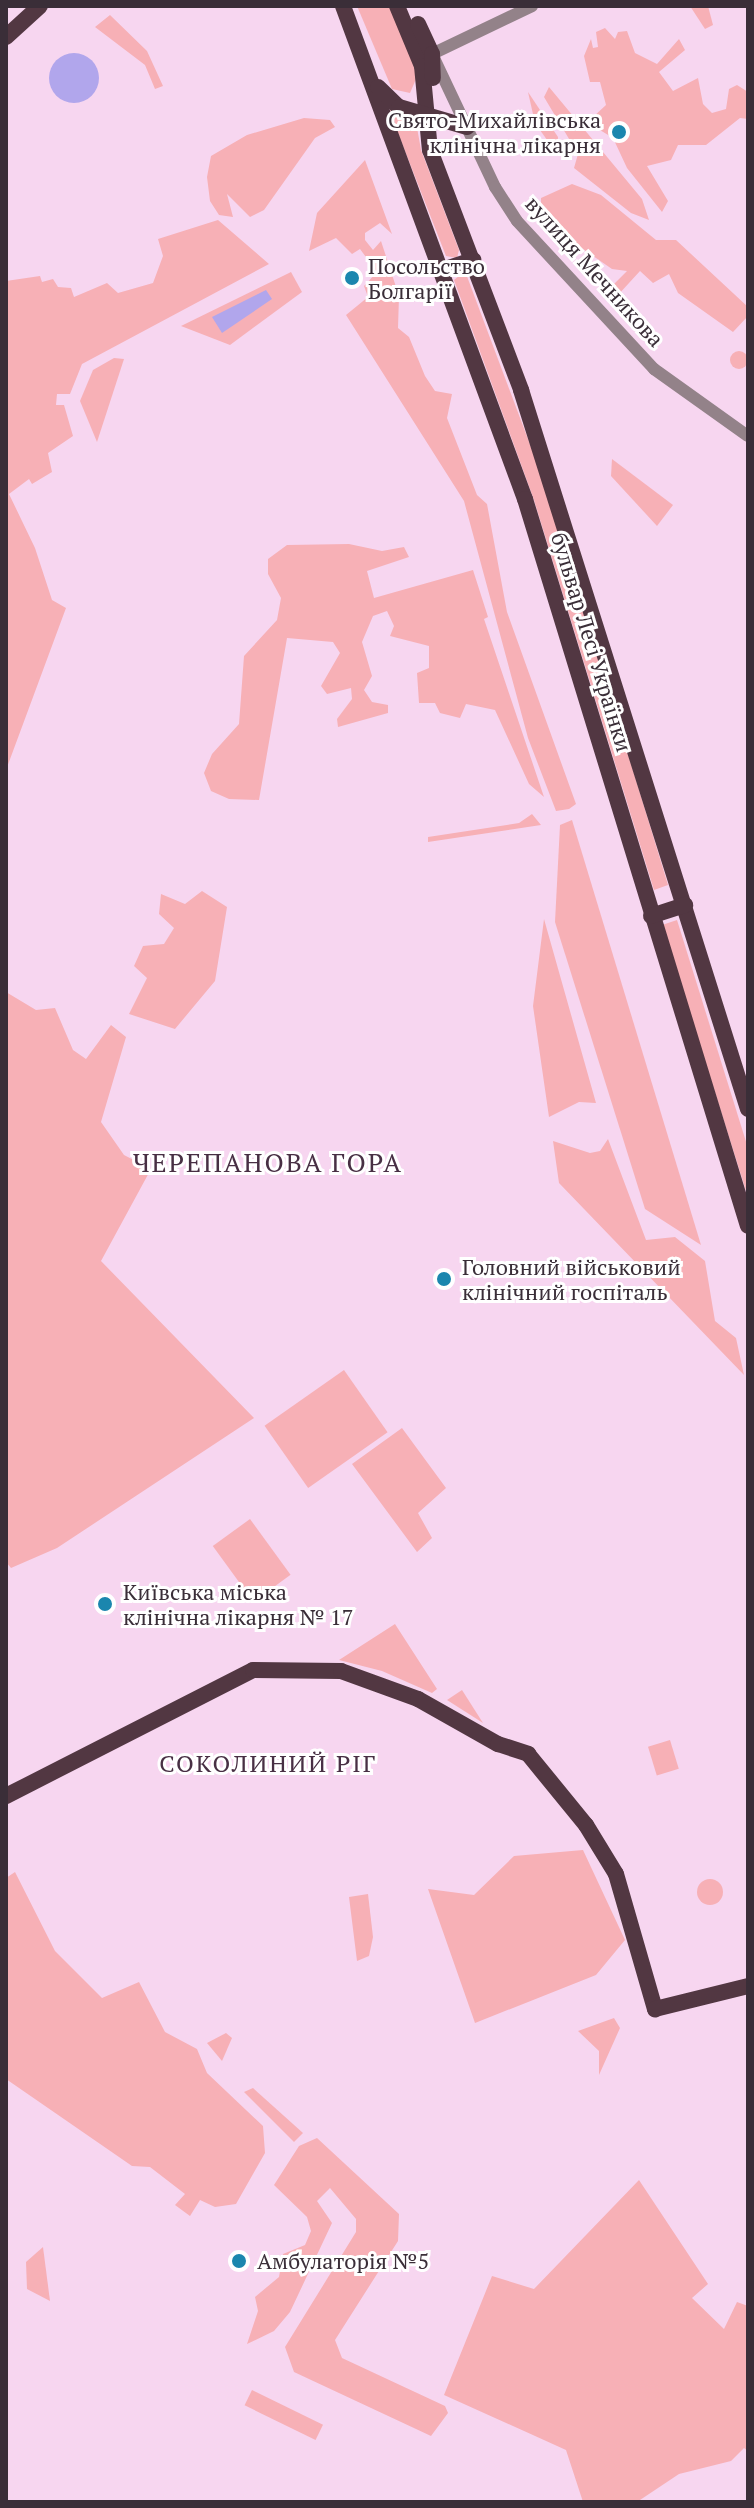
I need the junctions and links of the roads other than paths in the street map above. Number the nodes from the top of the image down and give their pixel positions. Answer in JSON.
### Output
{"nodes":[{"id":1,"x":40,"y":6,"type":"edge"},
{"id":2,"x":343,"y":6,"type":"edge"},
{"id":3,"x":397,"y":6,"type":"edge"},
{"id":4,"x":409,"y":6,"type":"edge"},
{"id":5,"x":532,"y":6,"type":"edge"},
{"id":6,"x":6,"y":37,"type":"edge"},
{"id":7,"x":413,"y":38,"type":"junction"},
{"id":8,"x":432,"y":54,"type":"junction"},
{"id":9,"x":424,"y":77,"type":"junction"},
{"id":10,"x":376,"y":86,"type":"junction"},
{"id":11,"x":458,"y":106,"type":"junction"},
{"id":12,"x":425,"y":114,"type":"junction"},
{"id":13,"x":445,"y":119,"type":"junction"},
{"id":14,"x":467,"y":127,"type":"junction"},
{"id":15,"x":426,"y":135,"type":"junction"},
{"id":16,"x":473,"y":260,"type":"junction"},
{"id":17,"x":442,"y":270,"type":"junction"},
{"id":18,"x":748,"y":436,"type":"edge"},
{"id":19,"x":685,"y":905,"type":"junction"},
{"id":20,"x":651,"y":916,"type":"junction"},
{"id":21,"x":748,"y":1109,"type":"edge"},
{"id":22,"x":748,"y":1226,"type":"edge"},
{"id":23,"x":6,"y":1796,"type":"edge"},
{"id":24,"x":748,"y":1986,"type":"edge"}],
"edges":[{"from":1,"to":6,"type":"main road"},
{"from":2,"to":10,"type":"main road","name":"бульвар Лесі Українки"},
{"from":3,"to":7,"type":"main road","name":"бульвар Лесі Українки"},
{"from":4,"to":8,"type":"main road"},
{"from":5,"to":8,"type":"street"},
{"from":7,"to":8,"type":"street","name":"вулиця Мечникова"},
{"from":7,"to":9,"type":"main road","name":"бульвар Лесі Українки"},
{"from":8,"to":11,"type":"street","name":"вулиця Мечникова"},
{"from":8,"to":12,"type":"main road"},
{"from":9,"to":10,"type":"main road"},
{"from":9,"to":12,"type":"main road","name":"бульвар Лесі Українки"},
{"from":10,"to":12,"type":"main road"},
{"from":10,"to":17,"type":"main road","name":"бульвар Лесі Українки"},
{"from":11,"to":13,"type":"main road"},
{"from":11,"to":14,"type":"street","name":"вулиця Мечникова"},
{"from":12,"to":13,"type":"main road"},
{"from":12,"to":15,"type":"main road","name":"бульвар Лесі Українки"},
{"from":13,"to":14,"type":"main road"},
{"from":13,"to":15,"type":"main road"},
{"from":14,"to":18,"type":"street","name":"вулиця Мечникова"},
{"from":15,"to":16,"type":"main road","name":"бульвар Лесі Українки"},
{"from":16,"to":17,"type":"main road"},
{"from":16,"to":19,"type":"main road","name":"бульвар Лесі Українки"},
{"from":17,"to":20,"type":"main road","name":"бульвар Лесі Українки"},
{"from":19,"to":20,"type":"main road"},
{"from":19,"to":21,"type":"main road","name":"бульвар Лесі Українки"},
{"from":20,"to":22,"type":"main road","name":"бульвар Лесі Українки"},
{"from":23,"to":24,"type":"main road"}]}
